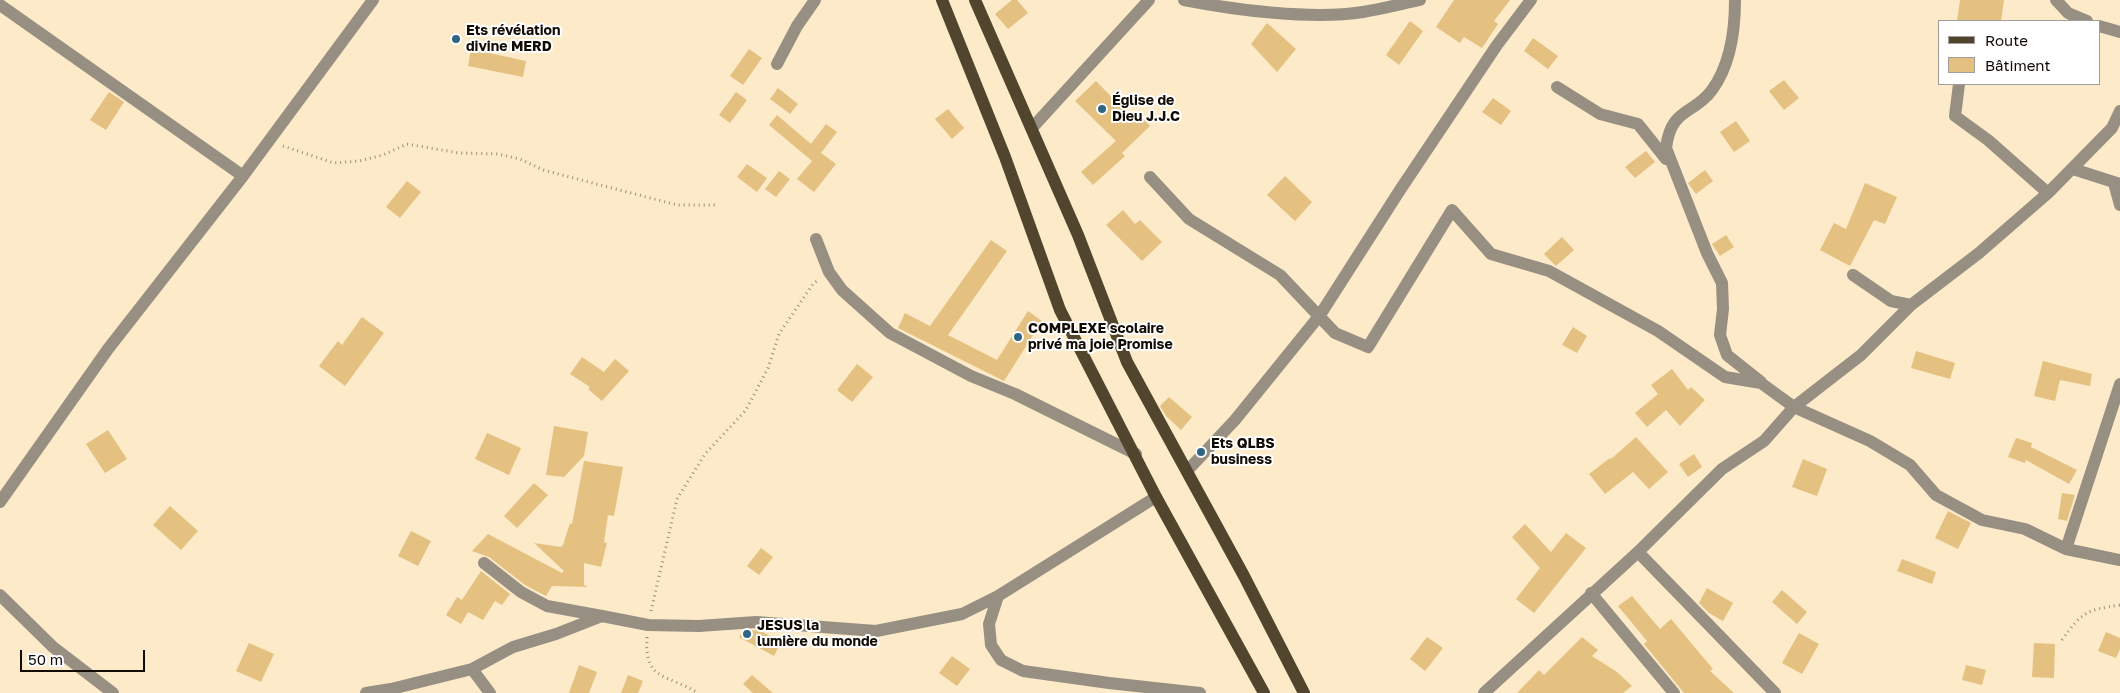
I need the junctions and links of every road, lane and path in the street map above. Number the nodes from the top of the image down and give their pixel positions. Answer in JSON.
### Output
{"nodes":[{"id":1,"x":373,"y":0,"type":"edge"},
{"id":2,"x":815,"y":0,"type":"edge"},
{"id":3,"x":942,"y":0,"type":"edge"},
{"id":4,"x":975,"y":0,"type":"edge"},
{"id":5,"x":1149,"y":0,"type":"edge"},
{"id":6,"x":1184,"y":0,"type":"edge"},
{"id":7,"x":1420,"y":0,"type":"edge"},
{"id":8,"x":1531,"y":0,"type":"edge"},
{"id":9,"x":1735,"y":0,"type":"edge"},
{"id":10,"x":2056,"y":0,"type":"edge"},
{"id":11,"x":0,"y":6,"type":"edge"},
{"id":12,"x":2085,"y":20,"type":"edge"},
{"id":13,"x":2100,"y":26,"type":"edge"},
{"id":14,"x":2120,"y":32,"type":"edge"},
{"id":15,"x":777,"y":64,"type":"dead end"},
{"id":16,"x":1959,"y":85,"type":"edge"},
{"id":17,"x":1557,"y":87,"type":"dead end"},
{"id":18,"x":2120,"y":111,"type":"edge"},
{"id":19,"x":1032,"y":128,"type":"junction"},
{"id":20,"x":268,"y":141,"type":"junction"},
{"id":21,"x":2073,"y":169,"type":"junction"},
{"id":22,"x":243,"y":176,"type":"junction"},
{"id":23,"x":1150,"y":177,"type":"dead end"},
{"id":24,"x":2117,"y":184,"type":"edge"},
{"id":25,"x":2048,"y":193,"type":"junction"},
{"id":26,"x":1686,"y":197,"type":"junction"},
{"id":27,"x":715,"y":205,"type":"dead end"},
{"id":28,"x":2120,"y":205,"type":"edge"},
{"id":29,"x":816,"y":239,"type":"dead end"},
{"id":30,"x":829,"y":272,"type":"junction"},
{"id":31,"x":1853,"y":275,"type":"dead end"},
{"id":32,"x":1912,"y":305,"type":"junction"},
{"id":33,"x":1320,"y":315,"type":"junction"},
{"id":34,"x":1761,"y":383,"type":"junction"},
{"id":35,"x":2120,"y":384,"type":"edge"},
{"id":36,"x":1794,"y":407,"type":"junction"},
{"id":37,"x":1136,"y":454,"type":"junction"},
{"id":38,"x":1187,"y":471,"type":"junction"},
{"id":39,"x":1156,"y":497,"type":"junction"},
{"id":40,"x":0,"y":502,"type":"edge"},
{"id":41,"x":2066,"y":549,"type":"junction"},
{"id":42,"x":1638,"y":552,"type":"junction"},
{"id":43,"x":2120,"y":560,"type":"edge"},
{"id":44,"x":484,"y":563,"type":"dead end"},
{"id":45,"x":1591,"y":593,"type":"junction"},
{"id":46,"x":0,"y":595,"type":"edge"},
{"id":47,"x":998,"y":596,"type":"junction"},
{"id":48,"x":2120,"y":605,"type":"edge"},
{"id":49,"x":602,"y":616,"type":"junction"},
{"id":50,"x":648,"y":625,"type":"junction"},
{"id":51,"x":2062,"y":640,"type":"dead end"},
{"id":52,"x":472,"y":669,"type":"junction"},
{"id":53,"x":1108,"y":688,"type":"edge"},
{"id":54,"x":113,"y":693,"type":"edge"},
{"id":55,"x":366,"y":693,"type":"edge"},
{"id":56,"x":490,"y":693,"type":"edge"},
{"id":57,"x":698,"y":693,"type":"edge"},
{"id":58,"x":1200,"y":693,"type":"edge"},
{"id":59,"x":1264,"y":693,"type":"edge"},
{"id":60,"x":1304,"y":693,"type":"edge"},
{"id":61,"x":1484,"y":693,"type":"edge"},
{"id":62,"x":1674,"y":693,"type":"edge"},
{"id":63,"x":1775,"y":693,"type":"edge"}],
"edges":[{"from":1,"to":20,"type":"street"},
{"from":2,"to":15,"type":"street"},
{"from":3,"to":37,"type":"main road"},
{"from":4,"to":19,"type":"main road"},
{"from":5,"to":19,"type":"street"},
{"from":6,"to":7,"type":"street"},
{"from":8,"to":33,"type":"street"},
{"from":9,"to":26,"type":"street"},
{"from":10,"to":12,"type":"street"},
{"from":11,"to":22,"type":"street"},
{"from":13,"to":14,"type":"street"},
{"from":16,"to":25,"type":"street"},
{"from":17,"to":26,"type":"street"},
{"from":18,"to":21,"type":"street"},
{"from":19,"to":38,"type":"main road"},
{"from":20,"to":22,"type":"street"},
{"from":20,"to":27,"type":"path"},
{"from":21,"to":24,"type":"street"},
{"from":21,"to":25,"type":"street"},
{"from":22,"to":40,"type":"street"},
{"from":23,"to":33,"type":"street"},
{"from":24,"to":28,"type":"street"},
{"from":25,"to":32,"type":"street"},
{"from":26,"to":34,"type":"street"},
{"from":29,"to":30,"type":"street"},
{"from":30,"to":37,"type":"street"},
{"from":30,"to":50,"type":"path"},
{"from":31,"to":32,"type":"street"},
{"from":32,"to":36,"type":"street"},
{"from":33,"to":34,"type":"street"},
{"from":33,"to":38,"type":"street"},
{"from":34,"to":36,"type":"street"},
{"from":35,"to":41,"type":"street"},
{"from":36,"to":41,"type":"street"},
{"from":36,"to":42,"type":"street"},
{"from":37,"to":39,"type":"main road"},
{"from":38,"to":60,"type":"main road"},
{"from":39,"to":47,"type":"street"},
{"from":39,"to":59,"type":"main road"},
{"from":41,"to":43,"type":"street"},
{"from":42,"to":45,"type":"street"},
{"from":42,"to":63,"type":"street"},
{"from":44,"to":49,"type":"street"},
{"from":45,"to":61,"type":"street"},
{"from":45,"to":62,"type":"street"},
{"from":46,"to":54,"type":"street"},
{"from":47,"to":50,"type":"street"},
{"from":47,"to":53,"type":"street"},
{"from":48,"to":51,"type":"path"},
{"from":49,"to":50,"type":"street"},
{"from":49,"to":52,"type":"street"},
{"from":50,"to":57,"type":"path"},
{"from":52,"to":55,"type":"street"},
{"from":52,"to":56,"type":"street"},
{"from":53,"to":58,"type":"street"}]}
